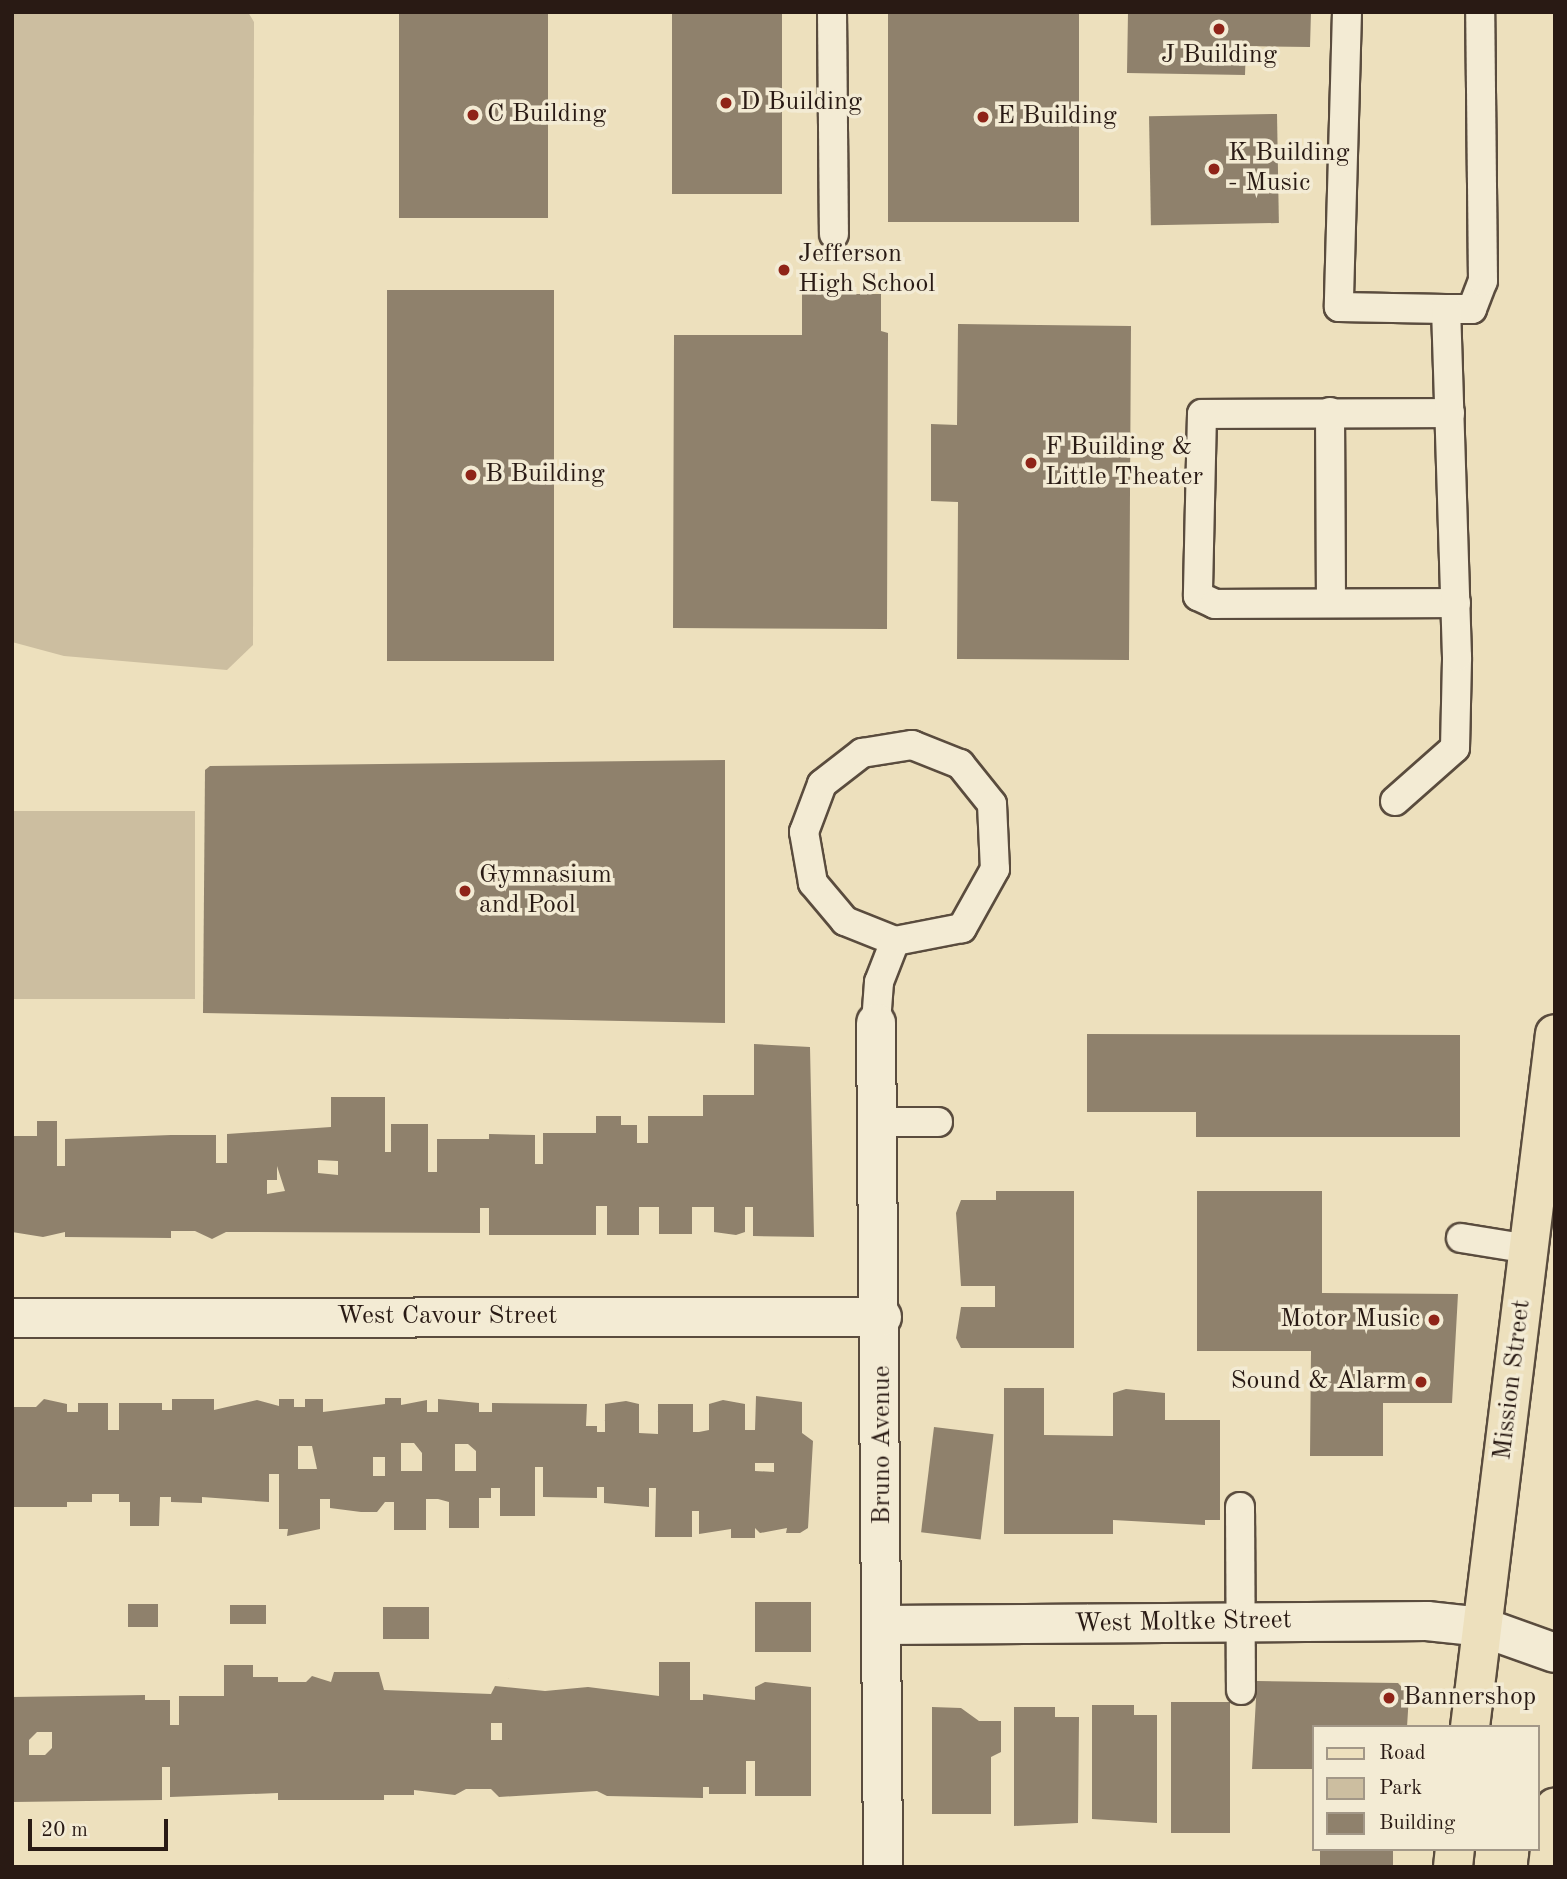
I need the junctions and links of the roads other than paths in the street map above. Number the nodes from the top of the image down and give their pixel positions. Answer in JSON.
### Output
{"nodes":[{"id":1,"x":832,"y":12,"type":"edge"},
{"id":2,"x":1347,"y":12,"type":"edge"},
{"id":3,"x":1479,"y":12,"type":"edge"},
{"id":4,"x":834,"y":234,"type":"dead end"},
{"id":5,"x":1446,"y":309,"type":"junction"},
{"id":6,"x":1330,"y":412,"type":"junction"},
{"id":7,"x":1450,"y":413,"type":"junction"},
{"id":8,"x":1331,"y":603,"type":"junction"},
{"id":9,"x":1456,"y":603,"type":"junction"},
{"id":10,"x":1395,"y":802,"type":"dead end"},
{"id":11,"x":895,"y":941,"type":"junction"},
{"id":12,"x":876,"y":1023,"type":"joint"},
{"id":13,"x":1555,"y":1034,"type":"edge"},
{"id":14,"x":879,"y":1122,"type":"junction"},
{"id":15,"x":938,"y":1122,"type":"dead end"},
{"id":16,"x":1548,"y":1139,"type":"edge"},
{"id":17,"x":1461,"y":1238,"type":"dead end"},
{"id":18,"x":1529,"y":1249,"type":"junction"},
{"id":19,"x":882,"y":1317,"type":"junction"},
{"id":20,"x":12,"y":1318,"type":"edge"},
{"id":21,"x":1240,"y":1507,"type":"dead end"},
{"id":22,"x":1239,"y":1622,"type":"junction"},
{"id":23,"x":884,"y":1625,"type":"junction"},
{"id":24,"x":1482,"y":1627,"type":"junction"},
{"id":25,"x":1555,"y":1653,"type":"edge"},
{"id":26,"x":1241,"y":1689,"type":"dead end"},
{"id":27,"x":1470,"y":1725,"type":"edge"},
{"id":28,"x":1555,"y":1807,"type":"edge"},
{"id":29,"x":1550,"y":1859,"type":"edge"},
{"id":30,"x":883,"y":1867,"type":"edge"}],
"edges":[{"from":1,"to":4,"type":"lane"},
{"from":2,"to":5,"type":"lane"},
{"from":3,"to":5,"type":"lane"},
{"from":5,"to":7,"type":"lane"},
{"from":6,"to":7,"type":"lane"},
{"from":6,"to":8,"type":"lane"},
{"from":6,"to":8,"type":"lane"},
{"from":7,"to":9,"type":"lane"},
{"from":8,"to":9,"type":"lane"},
{"from":9,"to":10,"type":"lane"},
{"from":11,"to":11,"type":"lane"},
{"from":11,"to":12,"type":"lane"},
{"from":12,"to":14,"type":"street","name":"Bruno Avenue"},
{"from":13,"to":16,"type":"main road","name":"Mission Street"},
{"from":14,"to":15,"type":"lane"},
{"from":14,"to":19,"type":"street","name":"Bruno Avenue"},
{"from":16,"to":18,"type":"main road","name":"Mission Street"},
{"from":17,"to":18,"type":"lane"},
{"from":18,"to":24,"type":"main road","name":"Mission Street"},
{"from":19,"to":20,"type":"street","name":"West Cavour Street"},
{"from":19,"to":23,"type":"street","name":"Bruno Avenue"},
{"from":21,"to":22,"type":"lane"},
{"from":22,"to":23,"type":"street","name":"West Moltke Street"},
{"from":22,"to":24,"type":"street","name":"West Moltke Street"},
{"from":22,"to":26,"type":"lane"},
{"from":23,"to":30,"type":"street","name":"Bruno Avenue"},
{"from":24,"to":25,"type":"street","name":"West Moltke Street"},
{"from":24,"to":27,"type":"main road","name":"Mission Street"},
{"from":28,"to":29,"type":"main road"}]}
